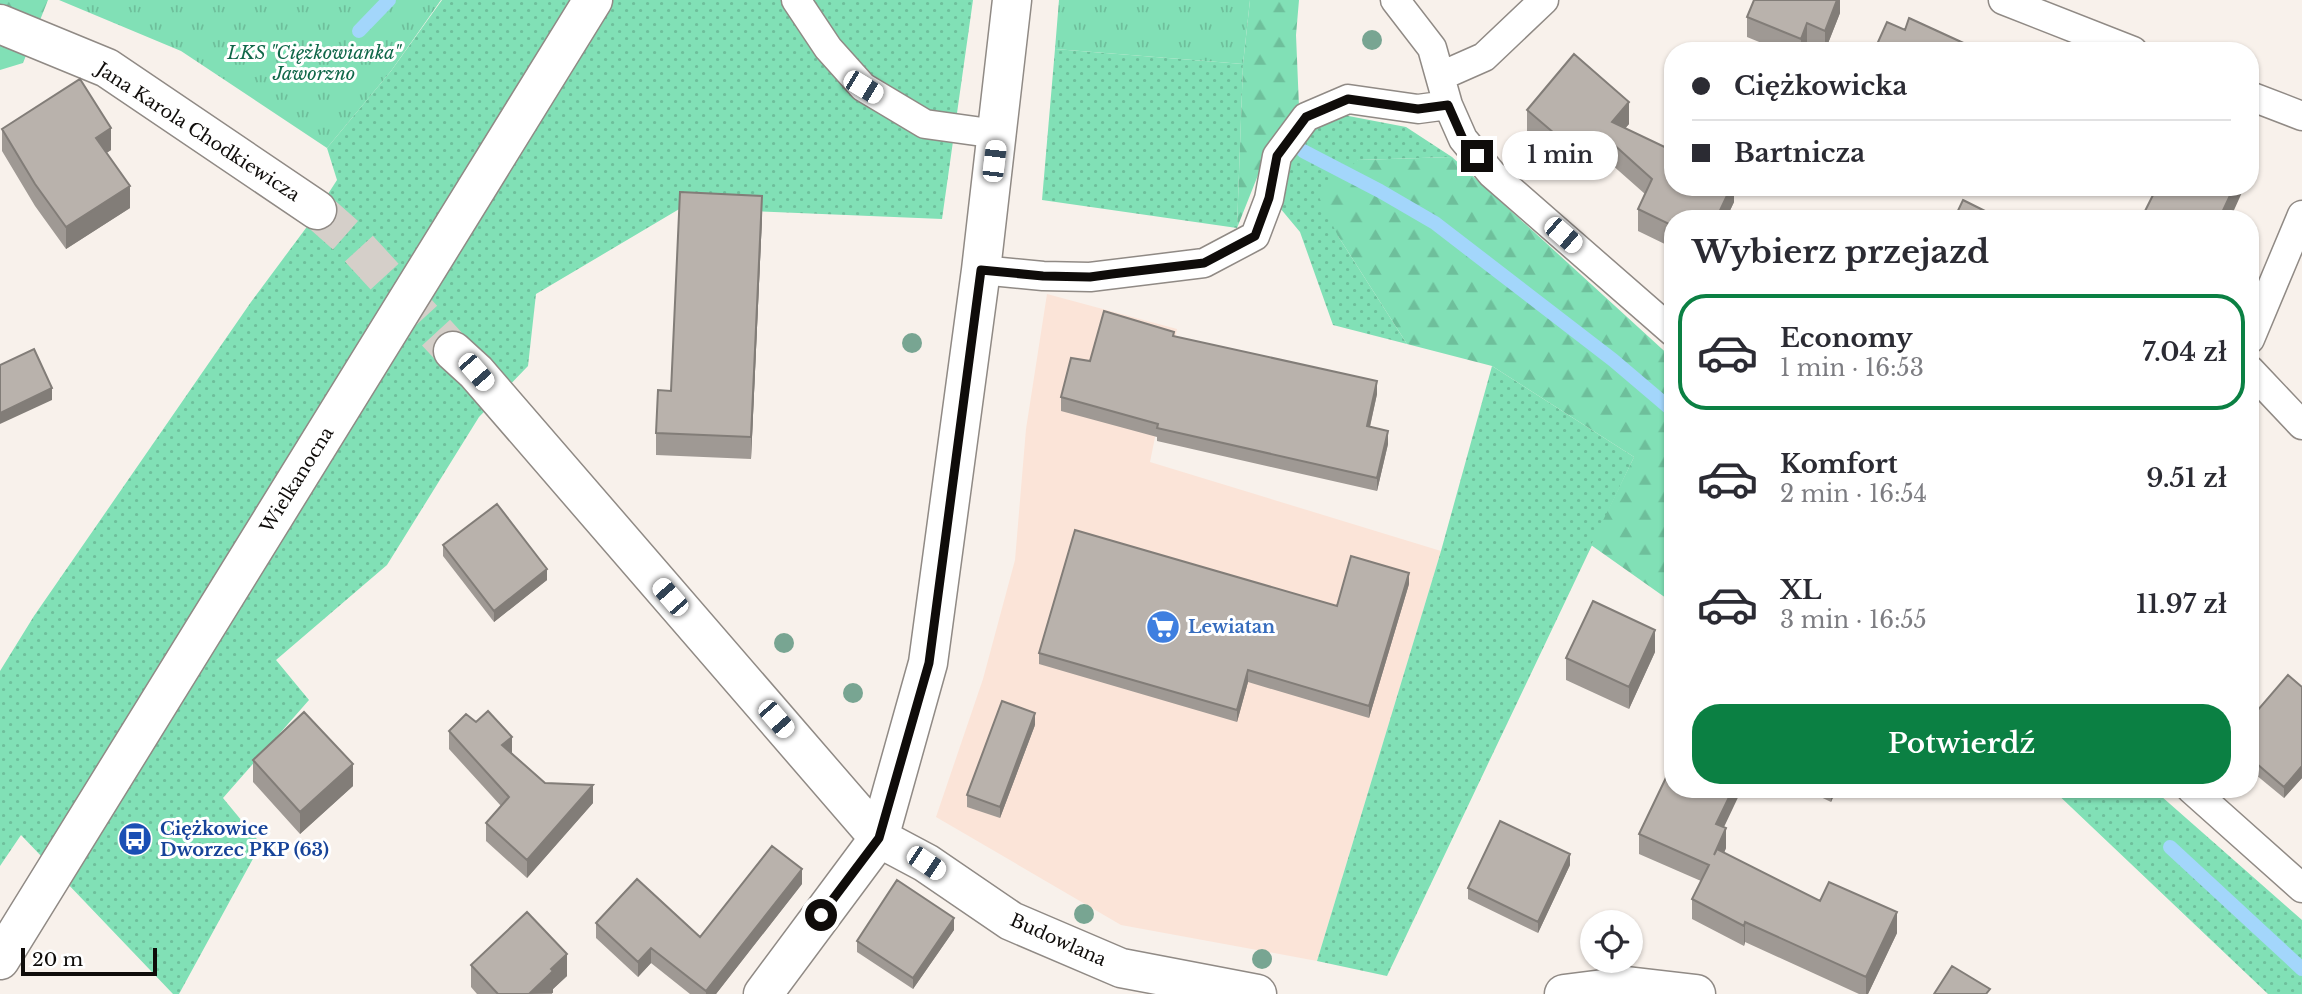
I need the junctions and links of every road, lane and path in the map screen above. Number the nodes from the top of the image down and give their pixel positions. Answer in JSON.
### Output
{"nodes":[{"id":1,"x":593,"y":0,"type":"edge"},
{"id":2,"x":796,"y":0,"type":"edge"},
{"id":3,"x":1012,"y":0,"type":"edge"},
{"id":4,"x":1395,"y":0,"type":"edge"},
{"id":5,"x":1544,"y":0,"type":"edge"},
{"id":6,"x":2003,"y":0,"type":"edge"},
{"id":7,"x":0,"y":24,"type":"edge"},
{"id":8,"x":2110,"y":42,"type":"edge"},
{"id":9,"x":1441,"y":76,"type":"junction"},
{"id":10,"x":2259,"y":99,"type":"edge"},
{"id":11,"x":1448,"y":105,"type":"junction"},
{"id":12,"x":2302,"y":116,"type":"edge"},
{"id":13,"x":997,"y":134,"type":"junction"},
{"id":14,"x":317,"y":210,"type":"tunnel mouth"},
{"id":15,"x":2302,"y":215,"type":"edge"},
{"id":16,"x":981,"y":270,"type":"junction"},
{"id":17,"x":2259,"y":318,"type":"edge"},
{"id":18,"x":1664,"y":324,"type":"edge"},
{"id":19,"x":453,"y":351,"type":"tunnel mouth"},
{"id":20,"x":2259,"y":380,"type":"edge"},
{"id":21,"x":2302,"y":425,"type":"edge"},
{"id":22,"x":2201,"y":798,"type":"edge"},
{"id":23,"x":879,"y":838,"type":"junction"},
{"id":24,"x":2302,"y":888,"type":"edge"},
{"id":25,"x":0,"y":960,"type":"edge"},
{"id":26,"x":763,"y":994,"type":"edge"},
{"id":27,"x":1257,"y":994,"type":"edge"},
{"id":28,"x":1564,"y":994,"type":"edge"},
{"id":29,"x":1696,"y":994,"type":"edge"}],
"edges":[{"from":1,"to":25,"type":"street","name":"Wielkanocna"},
{"from":2,"to":13,"type":"lane"},
{"from":3,"to":13,"type":"street"},
{"from":4,"to":9,"type":"lane"},
{"from":5,"to":9,"type":"lane"},
{"from":6,"to":8,"type":"lane"},
{"from":7,"to":14,"type":"street","name":"Jana Karola Chodkiewicza"},
{"from":9,"to":11,"type":"lane"},
{"from":10,"to":12,"type":"lane"},
{"from":11,"to":16,"type":"lane"},
{"from":11,"to":18,"type":"lane"},
{"from":13,"to":16,"type":"street"},
{"from":15,"to":17,"type":"lane"},
{"from":16,"to":23,"type":"street"},
{"from":19,"to":23,"type":"street"},
{"from":20,"to":21,"type":"lane"},
{"from":22,"to":24,"type":"lane"},
{"from":23,"to":26,"type":"street"},
{"from":23,"to":27,"type":"street","name":"Budowlana"},
{"from":28,"to":29,"type":"street"}]}
